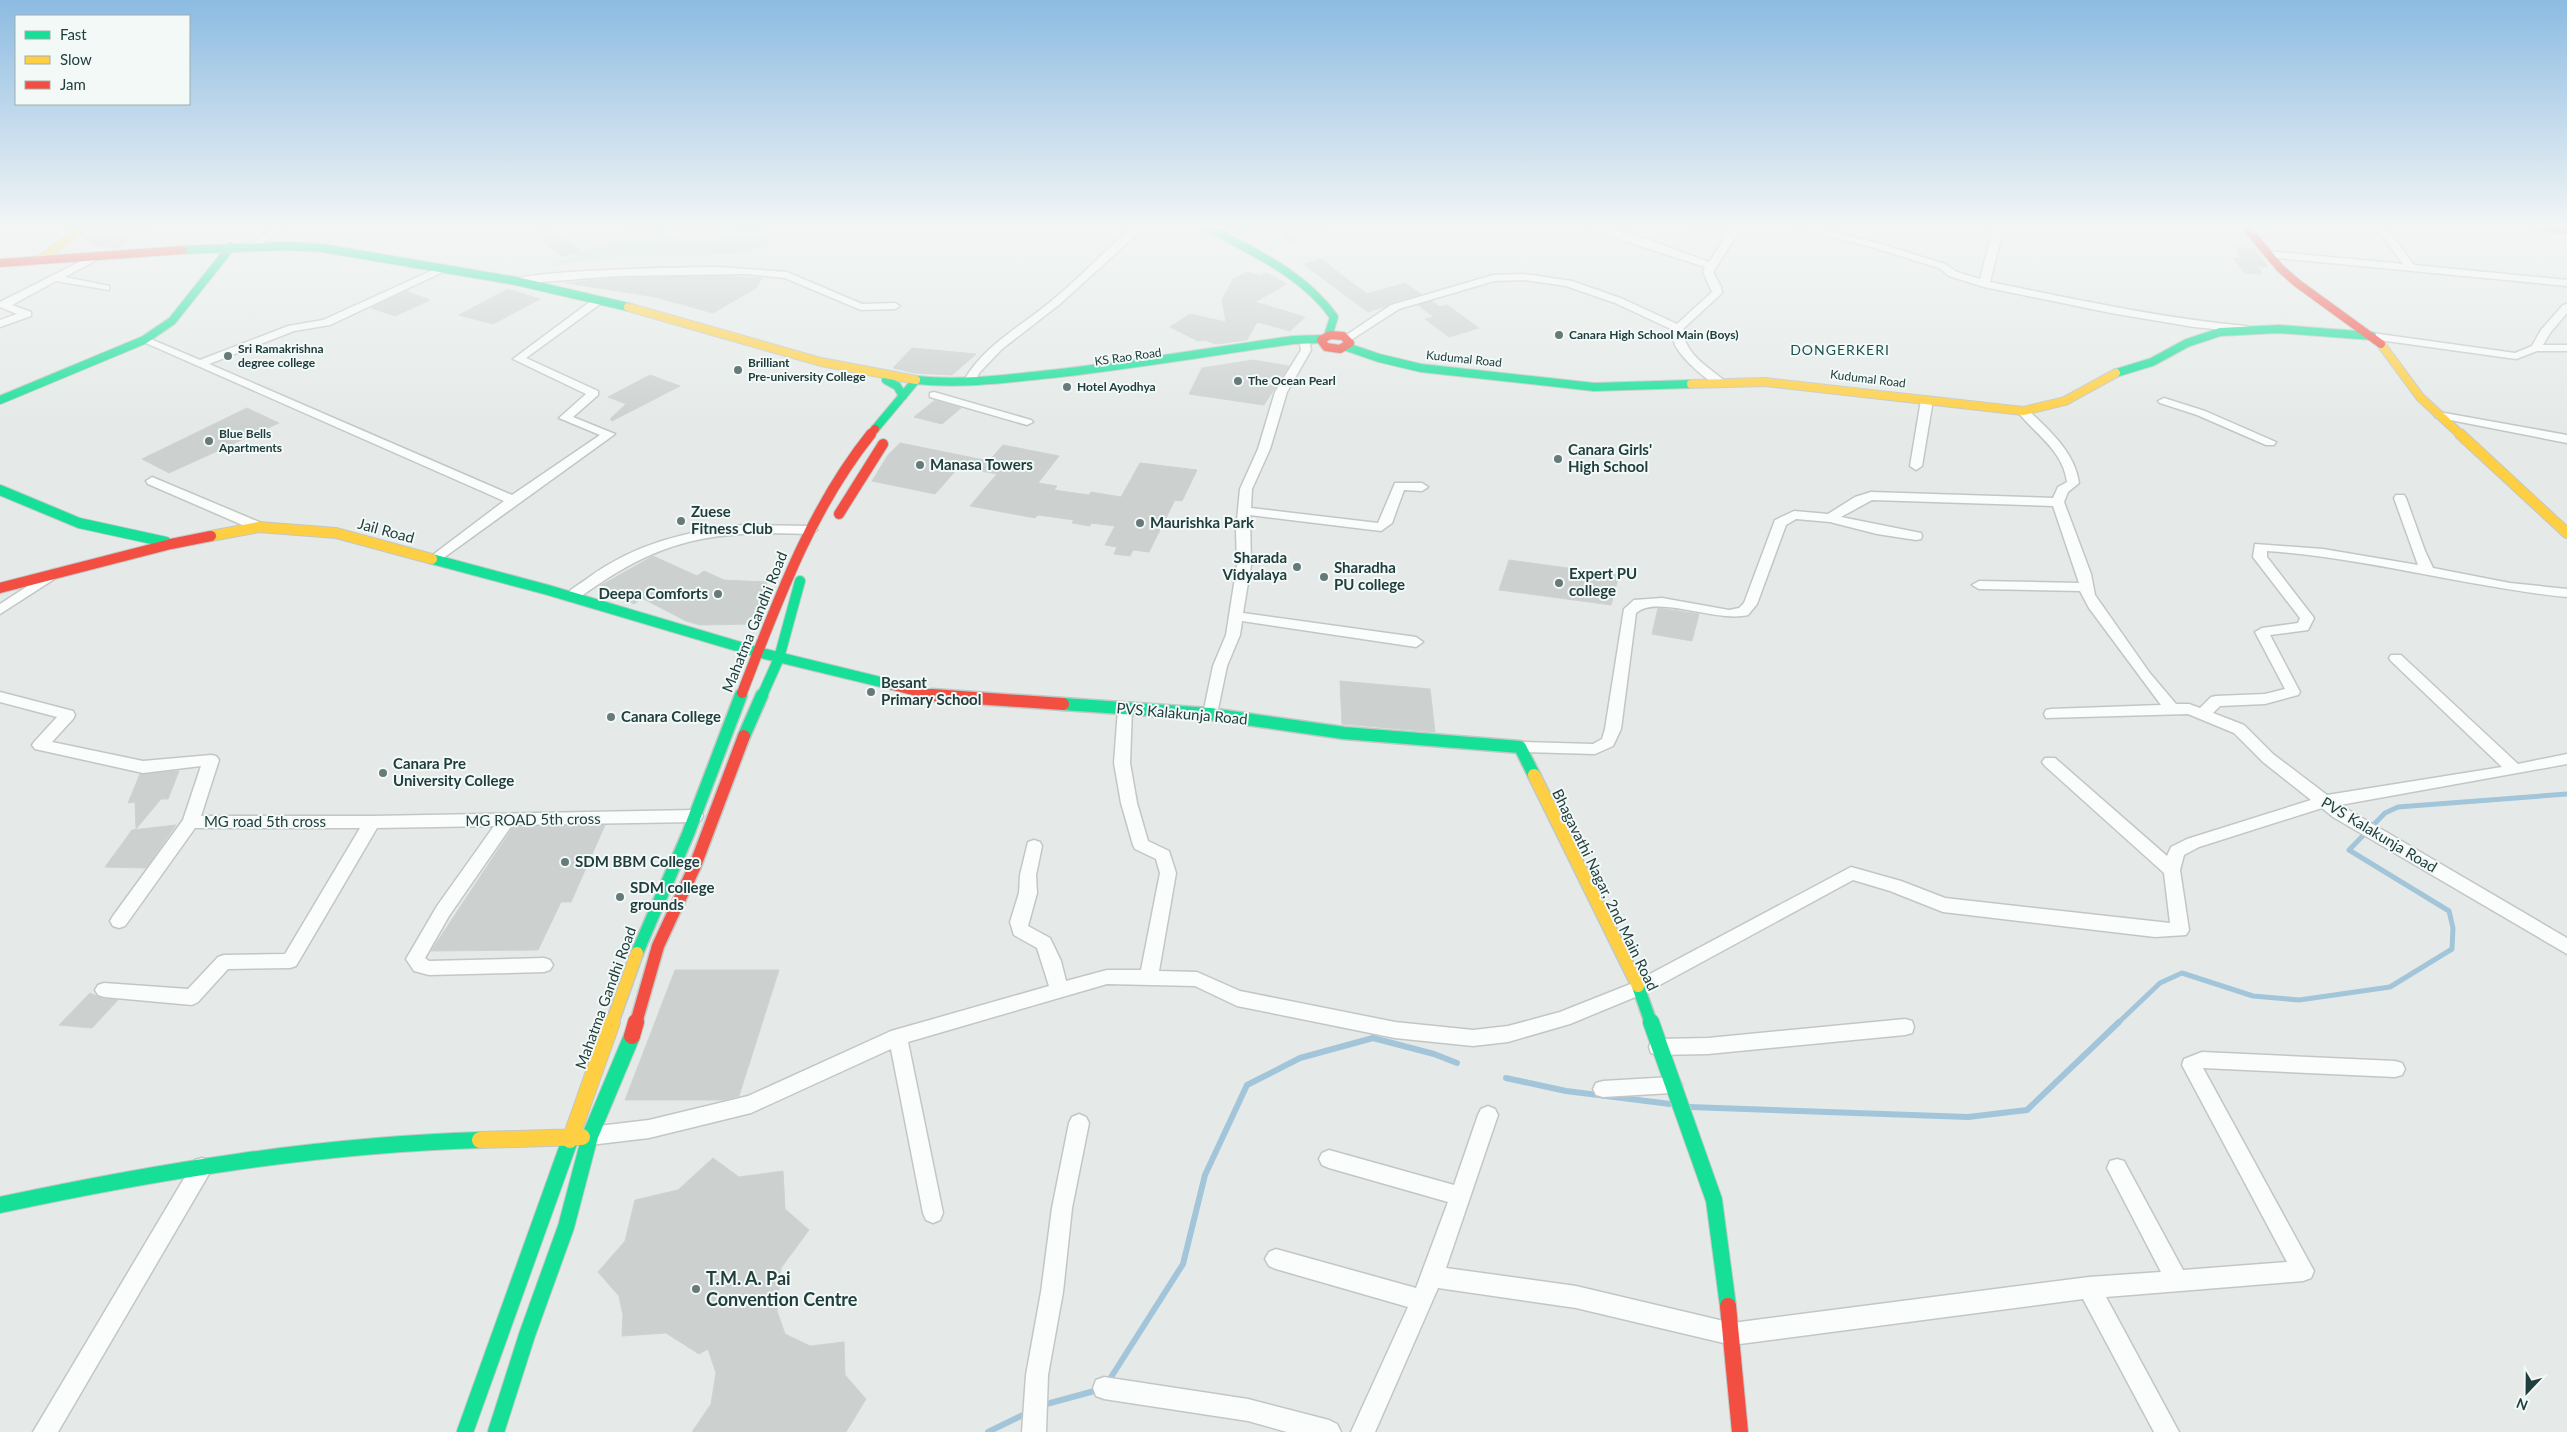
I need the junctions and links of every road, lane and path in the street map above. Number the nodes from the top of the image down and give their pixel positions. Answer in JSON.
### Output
{"nodes":[{"id":1,"x":26,"y":293,"type":"edge"},
{"id":2,"x":194,"y":293,"type":"edge"},
{"id":3,"x":391,"y":293,"type":"edge"},
{"id":4,"x":569,"y":293,"type":"edge"},
{"id":5,"x":829,"y":293,"type":"edge"},
{"id":6,"x":1067,"y":293,"type":"edge"},
{"id":7,"x":1313,"y":293,"type":"edge"},
{"id":8,"x":1327,"y":293,"type":"edge"},
{"id":9,"x":1443,"y":293,"type":"edge"},
{"id":10,"x":1595,"y":293,"type":"edge"},
{"id":11,"x":1717,"y":293,"type":"edge"},
{"id":12,"x":2027,"y":293,"type":"edge"},
{"id":13,"x":2311,"y":293,"type":"edge"},
{"id":14,"x":599,"y":300,"type":"junction"},
{"id":15,"x":895,"y":306,"type":"dead end"},
{"id":16,"x":1342,"y":307,"type":"dead end"},
{"id":17,"x":2567,"y":307,"type":"edge"},
{"id":18,"x":1345,"y":320,"type":"dead end"},
{"id":19,"x":0,"y":324,"type":"edge"},
{"id":20,"x":2194,"y":324,"type":"junction"},
{"id":21,"x":1678,"y":328,"type":"junction"},
{"id":22,"x":2254,"y":330,"type":"junction"},
{"id":23,"x":2372,"y":336,"type":"junction"},
{"id":24,"x":1325,"y":337,"type":"junction"},
{"id":25,"x":2202,"y":338,"type":"junction"},
{"id":26,"x":144,"y":340,"type":"junction"},
{"id":27,"x":1345,"y":340,"type":"junction"},
{"id":28,"x":1305,"y":345,"type":"junction"},
{"id":29,"x":1330,"y":348,"type":"junction"},
{"id":30,"x":2536,"y":348,"type":"junction"},
{"id":31,"x":2567,"y":348,"type":"edge"},
{"id":32,"x":200,"y":364,"type":"junction"},
{"id":33,"x":869,"y":373,"type":"junction"},
{"id":34,"x":886,"y":380,"type":"junction"},
{"id":35,"x":969,"y":382,"type":"junction"},
{"id":36,"x":913,"y":383,"type":"junction"},
{"id":37,"x":989,"y":383,"type":"junction"},
{"id":38,"x":1721,"y":383,"type":"junction"},
{"id":39,"x":930,"y":391,"type":"junction"},
{"id":40,"x":903,"y":396,"type":"junction"},
{"id":41,"x":0,"y":400,"type":"edge"},
{"id":42,"x":1927,"y":400,"type":"junction"},
{"id":43,"x":2164,"y":402,"type":"dead end"},
{"id":44,"x":2023,"y":411,"type":"junction"},
{"id":45,"x":2439,"y":415,"type":"junction"},
{"id":46,"x":1027,"y":422,"type":"dead end"},
{"id":47,"x":585,"y":425,"type":"junction"},
{"id":48,"x":891,"y":434,"type":"dead end"},
{"id":49,"x":2567,"y":439,"type":"edge"},
{"id":50,"x":2270,"y":442,"type":"dead end"},
{"id":51,"x":588,"y":449,"type":"junction"},
{"id":52,"x":1916,"y":466,"type":"dead end"},
{"id":53,"x":152,"y":481,"type":"dead end"},
{"id":54,"x":1422,"y":487,"type":"dead end"},
{"id":55,"x":0,"y":490,"type":"edge"},
{"id":56,"x":2400,"y":498,"type":"dead end"},
{"id":57,"x":513,"y":500,"type":"junction"},
{"id":58,"x":2058,"y":502,"type":"junction"},
{"id":59,"x":1244,"y":511,"type":"junction"},
{"id":60,"x":1830,"y":518,"type":"junction"},
{"id":61,"x":259,"y":527,"type":"junction"},
{"id":62,"x":831,"y":528,"type":"dead end"},
{"id":63,"x":812,"y":530,"type":"junction"},
{"id":64,"x":125,"y":533,"type":"junction"},
{"id":65,"x":2567,"y":533,"type":"edge"},
{"id":66,"x":1916,"y":536,"type":"dead end"},
{"id":67,"x":171,"y":544,"type":"junction"},
{"id":68,"x":104,"y":560,"type":"junction"},
{"id":69,"x":435,"y":560,"type":"junction"},
{"id":70,"x":808,"y":568,"type":"dead end"},
{"id":71,"x":2428,"y":570,"type":"junction"},
{"id":72,"x":54,"y":573,"type":"junction"},
{"id":73,"x":1979,"y":585,"type":"dead end"},
{"id":74,"x":2086,"y":587,"type":"junction"},
{"id":75,"x":0,"y":588,"type":"edge"},
{"id":76,"x":2567,"y":593,"type":"edge"},
{"id":77,"x":571,"y":597,"type":"junction"},
{"id":78,"x":0,"y":610,"type":"edge"},
{"id":79,"x":1236,"y":616,"type":"junction"},
{"id":80,"x":1416,"y":642,"type":"dead end"},
{"id":81,"x":758,"y":652,"type":"junction"},
{"id":82,"x":779,"y":658,"type":"junction"},
{"id":83,"x":2396,"y":658,"type":"dead end"},
{"id":84,"x":0,"y":697,"type":"edge"},
{"id":85,"x":1125,"y":709,"type":"junction"},
{"id":86,"x":2172,"y":709,"type":"junction"},
{"id":87,"x":1210,"y":714,"type":"junction"},
{"id":88,"x":2052,"y":714,"type":"dead end"},
{"id":89,"x":2202,"y":714,"type":"junction"},
{"id":90,"x":1520,"y":747,"type":"junction"},
{"id":91,"x":2567,"y":758,"type":"edge"},
{"id":92,"x":2050,"y":762,"type":"dead end"},
{"id":93,"x":2515,"y":770,"type":"junction"},
{"id":94,"x":2323,"y":802,"type":"junction"},
{"id":95,"x":695,"y":816,"type":"junction"},
{"id":96,"x":507,"y":820,"type":"junction"},
{"id":97,"x":191,"y":822,"type":"junction"},
{"id":98,"x":372,"y":822,"type":"junction"},
{"id":99,"x":1034,"y":846,"type":"dead end"},
{"id":100,"x":2172,"y":870,"type":"junction"},
{"id":101,"x":119,"y":921,"type":"dead end"},
{"id":102,"x":2567,"y":947,"type":"edge"},
{"id":103,"x":544,"y":965,"type":"dead end"},
{"id":104,"x":1149,"y":976,"type":"junction"},
{"id":105,"x":1639,"y":988,"type":"junction"},
{"id":106,"x":1059,"y":989,"type":"junction"},
{"id":107,"x":104,"y":990,"type":"dead end"},
{"id":108,"x":1905,"y":1028,"type":"dead end"},
{"id":109,"x":898,"y":1036,"type":"junction"},
{"id":110,"x":1658,"y":1047,"type":"junction"},
{"id":111,"x":2395,"y":1069,"type":"dead end"},
{"id":112,"x":1603,"y":1089,"type":"dead end"},
{"id":113,"x":1673,"y":1089,"type":"junction"},
{"id":114,"x":1488,"y":1115,"type":"dead end"},
{"id":115,"x":1079,"y":1123,"type":"dead end"},
{"id":116,"x":590,"y":1136,"type":"junction"},
{"id":117,"x":570,"y":1138,"type":"junction"},
{"id":118,"x":1329,"y":1159,"type":"dead end"},
{"id":119,"x":202,"y":1167,"type":"junction"},
{"id":120,"x":2117,"y":1168,"type":"dead end"},
{"id":121,"x":1460,"y":1196,"type":"junction"},
{"id":122,"x":0,"y":1205,"type":"edge"},
{"id":123,"x":933,"y":1213,"type":"dead end"},
{"id":124,"x":1276,"y":1259,"type":"dead end"},
{"id":125,"x":1432,"y":1276,"type":"junction"},
{"id":126,"x":2177,"y":1281,"type":"junction"},
{"id":127,"x":2089,"y":1288,"type":"junction"},
{"id":128,"x":1421,"y":1300,"type":"junction"},
{"id":129,"x":1732,"y":1334,"type":"junction"},
{"id":130,"x":1104,"y":1388,"type":"dead end"},
{"id":131,"x":45,"y":1432,"type":"edge"},
{"id":132,"x":466,"y":1432,"type":"edge"},
{"id":133,"x":496,"y":1432,"type":"edge"},
{"id":134,"x":1034,"y":1432,"type":"edge"},
{"id":135,"x":1329,"y":1432,"type":"edge"},
{"id":136,"x":1363,"y":1432,"type":"edge"},
{"id":137,"x":1740,"y":1432,"type":"edge"},
{"id":138,"x":2167,"y":1432,"type":"edge"}],
"edges":[{"from":1,"to":19,"type":"street"},
{"from":2,"to":26,"type":"main road"},
{"from":3,"to":32,"type":"street"},
{"from":4,"to":14,"type":"main road"},
{"from":5,"to":15,"type":"street"},
{"from":6,"to":35,"type":"street"},
{"from":7,"to":24,"type":"main road"},
{"from":8,"to":16,"type":"main road"},
{"from":9,"to":27,"type":"street"},
{"from":10,"to":21,"type":"street"},
{"from":11,"to":21,"type":"street"},
{"from":12,"to":20,"type":"street"},
{"from":13,"to":23,"type":"main road"},
{"from":14,"to":33,"type":"main road"},
{"from":14,"to":47,"type":"street"},
{"from":17,"to":30,"type":"street"},
{"from":18,"to":27,"type":"main road"},
{"from":20,"to":22,"type":"street"},
{"from":20,"to":25,"type":"street"},
{"from":21,"to":38,"type":"street"},
{"from":22,"to":23,"type":"main road","name":"Kudumal Road"},
{"from":22,"to":25,"type":"main road","name":"Kudumal Road"},
{"from":23,"to":30,"type":"street"},
{"from":23,"to":45,"type":"main road"},
{"from":24,"to":27,"type":"main road","name":"KS Rao Road"},
{"from":24,"to":28,"type":"main road","name":"KS Rao Road"},
{"from":24,"to":29,"type":"main road"},
{"from":25,"to":44,"type":"main road","name":"Kudumal Road"},
{"from":26,"to":32,"type":"street"},
{"from":26,"to":41,"type":"main road"},
{"from":27,"to":29,"type":"main road","name":"KS Rao Road"},
{"from":27,"to":38,"type":"main road","name":"Kudumal Road"},
{"from":28,"to":29,"type":"main road","name":"KS Rao Road"},
{"from":28,"to":37,"type":"main road","name":"KS Rao Road"},
{"from":28,"to":59,"type":"street"},
{"from":30,"to":31,"type":"street"},
{"from":32,"to":57,"type":"street"},
{"from":33,"to":34,"type":"main road"},
{"from":33,"to":36,"type":"main road"},
{"from":34,"to":36,"type":"main road"},
{"from":34,"to":40,"type":"main road"},
{"from":35,"to":37,"type":"main road","name":"KS Rao Road"},
{"from":35,"to":39,"type":"main road","name":"KS Rao Road"},
{"from":36,"to":39,"type":"main road","name":"KS Rao Road"},
{"from":36,"to":40,"type":"main road","name":"Mahatma Gandhi Road"},
{"from":37,"to":39,"type":"main road","name":"KS Rao Road"},
{"from":38,"to":42,"type":"main road","name":"Kudumal Road"},
{"from":39,"to":46,"type":"street"},
{"from":40,"to":63,"type":"main road","name":"Mahatma Gandhi Road"},
{"from":42,"to":44,"type":"main road","name":"Kudumal Road"},
{"from":42,"to":52,"type":"street"},
{"from":43,"to":50,"type":"street"},
{"from":44,"to":58,"type":"street"},
{"from":45,"to":49,"type":"street"},
{"from":45,"to":65,"type":"main road"},
{"from":47,"to":51,"type":"street"},
{"from":47,"to":51,"type":"street"},
{"from":48,"to":62,"type":"main road"},
{"from":51,"to":57,"type":"street"},
{"from":53,"to":61,"type":"street"},
{"from":54,"to":59,"type":"street"},
{"from":55,"to":64,"type":"main road"},
{"from":56,"to":71,"type":"street"},
{"from":57,"to":69,"type":"street"},
{"from":58,"to":60,"type":"street"},
{"from":58,"to":74,"type":"street"},
{"from":59,"to":79,"type":"street"},
{"from":60,"to":66,"type":"street"},
{"from":60,"to":90,"type":"street","name":"PVS Kalakunja Road"},
{"from":61,"to":67,"type":"main road","name":"Jail Road"},
{"from":61,"to":69,"type":"main road","name":"Jail Road"},
{"from":63,"to":77,"type":"street"},
{"from":63,"to":81,"type":"main road","name":"Mahatma Gandhi Road"},
{"from":64,"to":67,"type":"main road"},
{"from":64,"to":68,"type":"main road"},
{"from":67,"to":68,"type":"main road","name":"Jail Road"},
{"from":68,"to":72,"type":"main road","name":"Jail Road"},
{"from":69,"to":77,"type":"main road","name":"Jail Road"},
{"from":70,"to":82,"type":"main road","name":"Mahatma Gandhi Road"},
{"from":71,"to":76,"type":"street"},
{"from":71,"to":89,"type":"street"},
{"from":72,"to":75,"type":"main road","name":"Jail Road"},
{"from":72,"to":78,"type":"street"},
{"from":73,"to":74,"type":"street"},
{"from":74,"to":86,"type":"street"},
{"from":77,"to":81,"type":"main road","name":"Jail Road"},
{"from":79,"to":80,"type":"street"},
{"from":79,"to":87,"type":"street"},
{"from":81,"to":82,"type":"main road","name":"PVS Kalakunja Road"},
{"from":81,"to":95,"type":"main road","name":"Mahatma Gandhi Road"},
{"from":82,"to":85,"type":"main road","name":"PVS Kalakunja Road"},
{"from":82,"to":116,"type":"main road","name":"Mahatma Gandhi Road"},
{"from":83,"to":93,"type":"street"},
{"from":84,"to":97,"type":"street"},
{"from":85,"to":87,"type":"main road","name":"PVS Kalakunja Road"},
{"from":85,"to":104,"type":"street"},
{"from":86,"to":88,"type":"street","name":"PVS Kalakunja Road"},
{"from":86,"to":89,"type":"street","name":"PVS Kalakunja Road"},
{"from":87,"to":90,"type":"main road","name":"PVS Kalakunja Road"},
{"from":89,"to":94,"type":"street","name":"PVS Kalakunja Road"},
{"from":90,"to":105,"type":"main road","name":"Bhagavathi Nagar, 2nd Main Road"},
{"from":91,"to":93,"type":"street"},
{"from":92,"to":100,"type":"street"},
{"from":93,"to":94,"type":"street"},
{"from":94,"to":100,"type":"street"},
{"from":94,"to":102,"type":"street","name":"PVS Kalakunja Road"},
{"from":95,"to":96,"type":"street","name":"MG ROAD 5th cross"},
{"from":95,"to":117,"type":"main road","name":"Mahatma Gandhi Road"},
{"from":96,"to":98,"type":"street","name":"MG ROAD 5th cross"},
{"from":96,"to":103,"type":"street"},
{"from":97,"to":98,"type":"street","name":"MG road 5th cross"},
{"from":97,"to":101,"type":"street","name":"MG road 5th cross"},
{"from":98,"to":107,"type":"street"},
{"from":99,"to":106,"type":"street"},
{"from":100,"to":105,"type":"street"},
{"from":104,"to":105,"type":"street"},
{"from":104,"to":106,"type":"street"},
{"from":105,"to":110,"type":"main road","name":"Bhagavathi Nagar, 2nd Main Road"},
{"from":106,"to":109,"type":"street"},
{"from":108,"to":110,"type":"street"},
{"from":109,"to":116,"type":"street"},
{"from":109,"to":123,"type":"street"},
{"from":110,"to":113,"type":"main road","name":"Bhagavathi Nagar, 2nd Main Road"},
{"from":111,"to":126,"type":"street"},
{"from":112,"to":113,"type":"street"},
{"from":113,"to":129,"type":"main road","name":"Bhagavathi Nagar, 2nd Main Road"},
{"from":114,"to":121,"type":"street"},
{"from":115,"to":134,"type":"street"},
{"from":116,"to":117,"type":"main road"},
{"from":116,"to":133,"type":"main road","name":"Mahatma Gandhi Road"},
{"from":117,"to":119,"type":"main road"},
{"from":117,"to":132,"type":"main road","name":"Mahatma Gandhi Road"},
{"from":118,"to":121,"type":"street"},
{"from":119,"to":122,"type":"main road"},
{"from":119,"to":131,"type":"street"},
{"from":120,"to":126,"type":"street"},
{"from":121,"to":125,"type":"street"},
{"from":124,"to":128,"type":"street"},
{"from":125,"to":128,"type":"street"},
{"from":125,"to":129,"type":"street"},
{"from":126,"to":127,"type":"street"},
{"from":127,"to":129,"type":"street"},
{"from":127,"to":138,"type":"street"},
{"from":128,"to":136,"type":"street"},
{"from":129,"to":137,"type":"main road","name":"Bhagavathi Nagar, 2nd Main Road"},
{"from":130,"to":135,"type":"street"}]}
